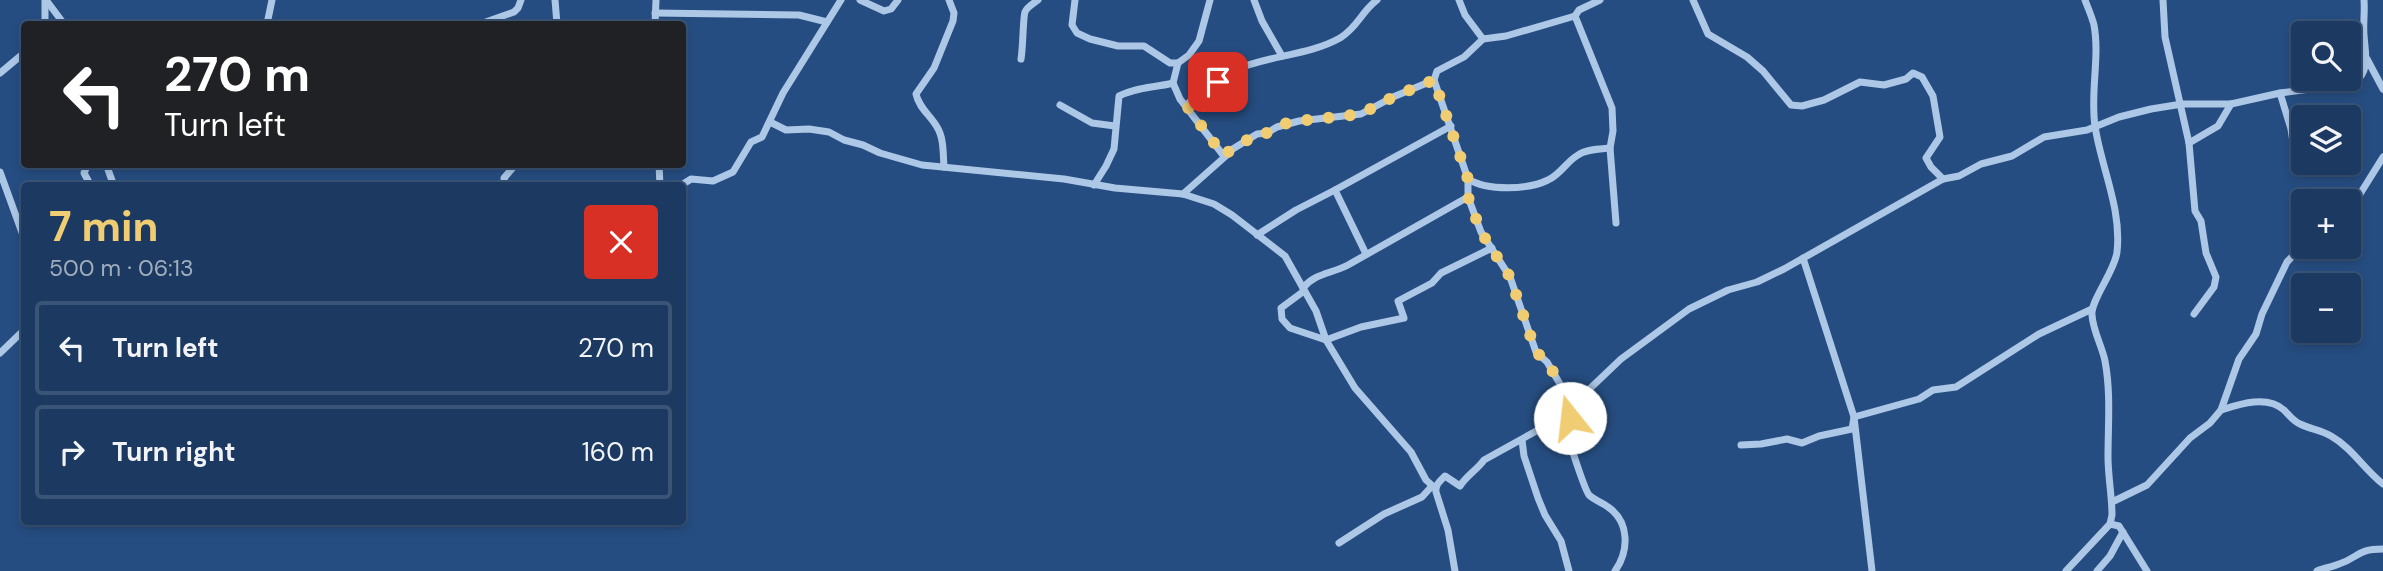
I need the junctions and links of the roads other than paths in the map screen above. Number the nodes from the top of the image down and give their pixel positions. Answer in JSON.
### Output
{"nodes":[{"id":1,"x":45,"y":0,"type":"edge"},
{"id":2,"x":272,"y":0,"type":"edge"},
{"id":3,"x":521,"y":0,"type":"edge"},
{"id":4,"x":555,"y":0,"type":"edge"},
{"id":5,"x":656,"y":0,"type":"edge"},
{"id":6,"x":841,"y":0,"type":"edge"},
{"id":7,"x":860,"y":0,"type":"edge"},
{"id":8,"x":898,"y":0,"type":"edge"},
{"id":9,"x":949,"y":0,"type":"edge"},
{"id":10,"x":1038,"y":0,"type":"edge"},
{"id":11,"x":1075,"y":0,"type":"edge"},
{"id":12,"x":1210,"y":0,"type":"edge"},
{"id":13,"x":1254,"y":0,"type":"edge"},
{"id":14,"x":1377,"y":0,"type":"edge"},
{"id":15,"x":1459,"y":0,"type":"edge"},
{"id":16,"x":1574,"y":0,"type":"edge"},
{"id":17,"x":1600,"y":0,"type":"edge"},
{"id":18,"x":1693,"y":0,"type":"edge"},
{"id":19,"x":2085,"y":0,"type":"edge"},
{"id":20,"x":2163,"y":0,"type":"edge"},
{"id":21,"x":2364,"y":0,"type":"edge"},
{"id":22,"x":655,"y":13,"type":"junction"},
{"id":23,"x":1577,"y":13,"type":"junction"},
{"id":24,"x":46,"y":21,"type":"edge"},
{"id":25,"x":62,"y":21,"type":"edge"},
{"id":26,"x":268,"y":21,"type":"edge"},
{"id":27,"x":488,"y":21,"type":"edge"},
{"id":28,"x":557,"y":21,"type":"edge"},
{"id":29,"x":655,"y":21,"type":"edge"},
{"id":30,"x":827,"y":22,"type":"junction"},
{"id":31,"x":1483,"y":40,"type":"junction"},
{"id":32,"x":21,"y":56,"type":"edge"},
{"id":33,"x":1282,"y":56,"type":"junction"},
{"id":34,"x":2367,"y":58,"type":"junction"},
{"id":35,"x":1021,"y":59,"type":"dead end"},
{"id":36,"x":1178,"y":63,"type":"junction"},
{"id":37,"x":0,"y":73,"type":"edge"},
{"id":38,"x":1434,"y":80,"type":"junction"},
{"id":39,"x":1173,"y":83,"type":"junction"},
{"id":40,"x":2383,"y":89,"type":"edge"},
{"id":41,"x":2280,"y":93,"type":"junction"},
{"id":42,"x":2182,"y":104,"type":"junction"},
{"id":43,"x":2231,"y":104,"type":"junction"},
{"id":44,"x":1060,"y":105,"type":"dead end"},
{"id":45,"x":1186,"y":105,"type":"junction"},
{"id":46,"x":770,"y":122,"type":"junction"},
{"id":47,"x":1115,"y":126,"type":"junction"},
{"id":48,"x":1451,"y":126,"type":"junction"},
{"id":49,"x":2095,"y":127,"type":"junction"},
{"id":50,"x":2291,"y":129,"type":"edge"},
{"id":51,"x":2189,"y":143,"type":"junction"},
{"id":52,"x":1610,"y":148,"type":"junction"},
{"id":53,"x":1227,"y":154,"type":"junction"},
{"id":54,"x":2383,"y":156,"type":"edge"},
{"id":55,"x":944,"y":167,"type":"junction"},
{"id":56,"x":86,"y":168,"type":"edge"},
{"id":57,"x":0,"y":172,"type":"edge"},
{"id":58,"x":84,"y":173,"type":"junction"},
{"id":59,"x":1468,"y":179,"type":"junction"},
{"id":60,"x":1943,"y":179,"type":"junction"},
{"id":61,"x":85,"y":182,"type":"edge"},
{"id":62,"x":89,"y":182,"type":"edge"},
{"id":63,"x":686,"y":182,"type":"edge"},
{"id":64,"x":1094,"y":184,"type":"junction"},
{"id":65,"x":1335,"y":190,"type":"junction"},
{"id":66,"x":2361,"y":192,"type":"edge"},
{"id":67,"x":1183,"y":194,"type":"junction"},
{"id":68,"x":1468,"y":197,"type":"junction"},
{"id":69,"x":1616,"y":223,"type":"dead end"},
{"id":70,"x":21,"y":230,"type":"edge"},
{"id":71,"x":1257,"y":234,"type":"junction"},
{"id":72,"x":1492,"y":248,"type":"junction"},
{"id":73,"x":1366,"y":254,"type":"junction"},
{"id":74,"x":1803,"y":258,"type":"junction"},
{"id":75,"x":2291,"y":258,"type":"edge"},
{"id":76,"x":1303,"y":289,"type":"junction"},
{"id":77,"x":2092,"y":309,"type":"junction"},
{"id":78,"x":2194,"y":314,"type":"dead end"},
{"id":79,"x":21,"y":333,"type":"edge"},
{"id":80,"x":1326,"y":340,"type":"junction"},
{"id":81,"x":0,"y":354,"type":"edge"},
{"id":82,"x":1573,"y":405,"type":"junction"},
{"id":83,"x":2221,"y":410,"type":"junction"},
{"id":84,"x":1854,"y":417,"type":"junction"},
{"id":85,"x":1522,"y":440,"type":"junction"},
{"id":86,"x":1741,"y":445,"type":"dead end"},
{"id":87,"x":2383,"y":484,"type":"edge"},
{"id":88,"x":1434,"y":487,"type":"junction"},
{"id":89,"x":2112,"y":502,"type":"junction"},
{"id":90,"x":2110,"y":524,"type":"junction"},
{"id":91,"x":2123,"y":532,"type":"junction"},
{"id":92,"x":1339,"y":543,"type":"dead end"},
{"id":93,"x":2383,"y":549,"type":"edge"},
{"id":94,"x":1455,"y":571,"type":"edge"},
{"id":95,"x":1569,"y":571,"type":"edge"},
{"id":96,"x":1615,"y":571,"type":"edge"},
{"id":97,"x":1872,"y":571,"type":"edge"},
{"id":98,"x":2066,"y":571,"type":"edge"},
{"id":99,"x":2097,"y":571,"type":"edge"},
{"id":100,"x":2147,"y":571,"type":"edge"},
{"id":101,"x":2316,"y":571,"type":"edge"}],
"edges":[{"from":1,"to":24,"type":"street"},
{"from":1,"to":25,"type":"street"},
{"from":2,"to":26,"type":"street"},
{"from":3,"to":27,"type":"street"},
{"from":4,"to":28,"type":"street"},
{"from":5,"to":22,"type":"street"},
{"from":6,"to":30,"type":"street"},
{"from":7,"to":8,"type":"street"},
{"from":9,"to":55,"type":"street"},
{"from":10,"to":35,"type":"street"},
{"from":11,"to":36,"type":"street"},
{"from":12,"to":36,"type":"street"},
{"from":13,"to":33,"type":"street"},
{"from":14,"to":33,"type":"street"},
{"from":15,"to":31,"type":"street"},
{"from":16,"to":23,"type":"street"},
{"from":17,"to":23,"type":"street"},
{"from":18,"to":60,"type":"street"},
{"from":19,"to":49,"type":"street"},
{"from":20,"to":42,"type":"street"},
{"from":21,"to":34,"type":"street"},
{"from":22,"to":29,"type":"street"},
{"from":22,"to":30,"type":"street"},
{"from":23,"to":31,"type":"street"},
{"from":23,"to":52,"type":"street"},
{"from":30,"to":46,"type":"street"},
{"from":31,"to":38,"type":"street"},
{"from":32,"to":37,"type":"street"},
{"from":33,"to":45,"type":"street"},
{"from":34,"to":40,"type":"street"},
{"from":34,"to":41,"type":"street"},
{"from":36,"to":39,"type":"street"},
{"from":38,"to":48,"type":"street"},
{"from":38,"to":53,"type":"street"},
{"from":39,"to":45,"type":"street"},
{"from":39,"to":47,"type":"street"},
{"from":41,"to":43,"type":"street"},
{"from":41,"to":50,"type":"street"},
{"from":42,"to":43,"type":"street"},
{"from":42,"to":49,"type":"street"},
{"from":42,"to":51,"type":"street"},
{"from":43,"to":51,"type":"street"},
{"from":44,"to":47,"type":"street"},
{"from":45,"to":53,"type":"street"},
{"from":46,"to":55,"type":"street"},
{"from":46,"to":63,"type":"street"},
{"from":47,"to":64,"type":"street"},
{"from":48,"to":59,"type":"street"},
{"from":48,"to":65,"type":"street"},
{"from":49,"to":60,"type":"street"},
{"from":49,"to":77,"type":"street"},
{"from":51,"to":78,"type":"street"},
{"from":52,"to":59,"type":"street"},
{"from":52,"to":69,"type":"street"},
{"from":53,"to":67,"type":"street"},
{"from":54,"to":66,"type":"street"},
{"from":55,"to":64,"type":"street"},
{"from":56,"to":58,"type":"street"},
{"from":57,"to":70,"type":"street"},
{"from":58,"to":61,"type":"street"},
{"from":58,"to":62,"type":"street"},
{"from":59,"to":68,"type":"street"},
{"from":60,"to":74,"type":"street"},
{"from":64,"to":67,"type":"street"},
{"from":65,"to":71,"type":"street"},
{"from":65,"to":73,"type":"street"},
{"from":67,"to":71,"type":"street"},
{"from":68,"to":72,"type":"street"},
{"from":68,"to":73,"type":"street"},
{"from":71,"to":76,"type":"street"},
{"from":72,"to":80,"type":"street"},
{"from":72,"to":82,"type":"street"},
{"from":73,"to":76,"type":"street"},
{"from":74,"to":82,"type":"street"},
{"from":74,"to":84,"type":"street"},
{"from":75,"to":83,"type":"street"},
{"from":76,"to":80,"type":"street"},
{"from":76,"to":80,"type":"street"},
{"from":77,"to":84,"type":"street"},
{"from":77,"to":89,"type":"street"},
{"from":79,"to":81,"type":"street"},
{"from":80,"to":88,"type":"street"},
{"from":82,"to":85,"type":"street"},
{"from":82,"to":96,"type":"street"},
{"from":83,"to":87,"type":"street"},
{"from":83,"to":89,"type":"street"},
{"from":84,"to":86,"type":"street"},
{"from":84,"to":97,"type":"street"},
{"from":85,"to":88,"type":"street"},
{"from":85,"to":95,"type":"street"},
{"from":88,"to":92,"type":"street"},
{"from":88,"to":94,"type":"street"},
{"from":89,"to":90,"type":"street"},
{"from":90,"to":91,"type":"street"},
{"from":90,"to":98,"type":"street"},
{"from":91,"to":99,"type":"street"},
{"from":91,"to":100,"type":"street"},
{"from":93,"to":101,"type":"street"}]}
